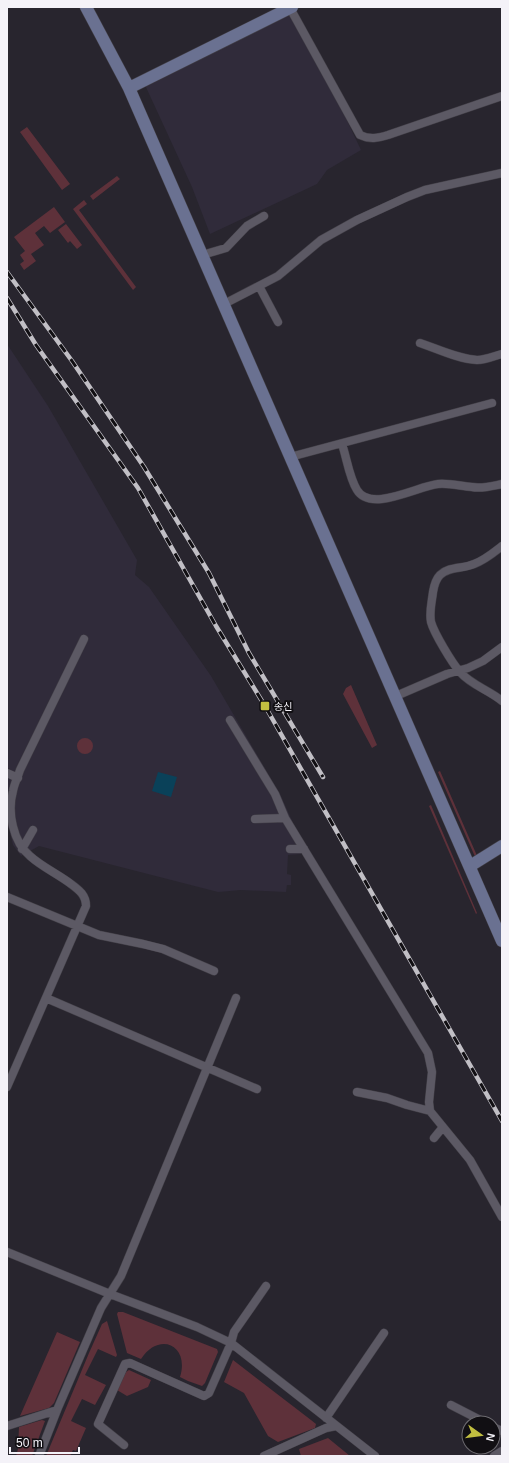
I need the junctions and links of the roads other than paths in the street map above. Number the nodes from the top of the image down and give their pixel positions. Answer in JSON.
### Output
{"nodes":[{"id":1,"x":86,"y":7,"type":"edge"},
{"id":2,"x":291,"y":8,"type":"edge"},
{"id":3,"x":129,"y":88,"type":"junction"},
{"id":4,"x":502,"y":96,"type":"edge"},
{"id":5,"x":502,"y":173,"type":"edge"},
{"id":6,"x":264,"y":216,"type":"dead end"},
{"id":7,"x":202,"y":255,"type":"junction"},
{"id":8,"x":260,"y":286,"type":"junction"},
{"id":9,"x":224,"y":304,"type":"junction"},
{"id":10,"x":278,"y":322,"type":"dead end"},
{"id":11,"x":420,"y":343,"type":"dead end"},
{"id":12,"x":502,"y":354,"type":"edge"},
{"id":13,"x":492,"y":403,"type":"dead end"},
{"id":14,"x":342,"y":444,"type":"junction"},
{"id":15,"x":290,"y":457,"type":"junction"},
{"id":16,"x":502,"y":484,"type":"edge"},
{"id":17,"x":502,"y":546,"type":"edge"},
{"id":18,"x":84,"y":639,"type":"dead end"},
{"id":19,"x":502,"y":647,"type":"edge"},
{"id":20,"x":459,"y":671,"type":"junction"},
{"id":21,"x":396,"y":696,"type":"junction"},
{"id":22,"x":502,"y":701,"type":"edge"},
{"id":23,"x":230,"y":720,"type":"dead end"},
{"id":24,"x":7,"y":773,"type":"edge"},
{"id":25,"x":18,"y":778,"type":"junction"},
{"id":26,"x":285,"y":818,"type":"junction"},
{"id":27,"x":255,"y":819,"type":"dead end"},
{"id":28,"x":33,"y":830,"type":"dead end"},
{"id":29,"x":502,"y":846,"type":"edge"},
{"id":30,"x":22,"y":849,"type":"junction"},
{"id":31,"x":304,"y":849,"type":"junction"},
{"id":32,"x":290,"y":850,"type":"dead end"},
{"id":33,"x":470,"y":866,"type":"junction"},
{"id":34,"x":7,"y":897,"type":"edge"},
{"id":35,"x":77,"y":927,"type":"junction"},
{"id":36,"x":502,"y":941,"type":"edge"},
{"id":37,"x":214,"y":972,"type":"dead end"},
{"id":38,"x":46,"y":998,"type":"junction"},
{"id":39,"x":236,"y":998,"type":"dead end"},
{"id":40,"x":208,"y":1067,"type":"junction"},
{"id":41,"x":7,"y":1087,"type":"edge"},
{"id":42,"x":257,"y":1089,"type":"dead end"},
{"id":43,"x":357,"y":1092,"type":"dead end"},
{"id":44,"x":430,"y":1111,"type":"junction"},
{"id":45,"x":443,"y":1127,"type":"junction"},
{"id":46,"x":434,"y":1138,"type":"dead end"},
{"id":47,"x":502,"y":1217,"type":"edge"},
{"id":48,"x":7,"y":1252,"type":"edge"},
{"id":49,"x":266,"y":1286,"type":"dead end"},
{"id":50,"x":110,"y":1294,"type":"junction"},
{"id":51,"x":384,"y":1333,"type":"dead end"},
{"id":52,"x":231,"y":1343,"type":"junction"},
{"id":53,"x":450,"y":1405,"type":"dead end"},
{"id":54,"x":57,"y":1410,"type":"junction"},
{"id":55,"x":470,"y":1415,"type":"edge"},
{"id":56,"x":326,"y":1418,"type":"junction"},
{"id":57,"x":7,"y":1426,"type":"edge"},
{"id":58,"x":336,"y":1426,"type":"junction"},
{"id":59,"x":124,"y":1445,"type":"dead end"},
{"id":60,"x":502,"y":1451,"type":"edge"},
{"id":61,"x":39,"y":1456,"type":"edge"},
{"id":62,"x":264,"y":1456,"type":"edge"},
{"id":63,"x":375,"y":1456,"type":"edge"},
{"id":64,"x":494,"y":1456,"type":"edge"}],
"edges":[{"from":1,"to":3,"type":"main road"},
{"from":2,"to":3,"type":"main road"},
{"from":2,"to":4,"type":"street"},
{"from":3,"to":7,"type":"main road"},
{"from":5,"to":8,"type":"street"},
{"from":6,"to":7,"type":"street"},
{"from":7,"to":9,"type":"main road"},
{"from":8,"to":9,"type":"street"},
{"from":8,"to":10,"type":"street"},
{"from":9,"to":15,"type":"main road"},
{"from":11,"to":12,"type":"street"},
{"from":13,"to":14,"type":"street"},
{"from":14,"to":15,"type":"street"},
{"from":14,"to":16,"type":"street"},
{"from":15,"to":21,"type":"main road"},
{"from":17,"to":20,"type":"street"},
{"from":18,"to":25,"type":"street"},
{"from":19,"to":20,"type":"street"},
{"from":20,"to":21,"type":"street"},
{"from":20,"to":22,"type":"street"},
{"from":21,"to":33,"type":"main road"},
{"from":23,"to":26,"type":"street"},
{"from":24,"to":25,"type":"street"},
{"from":25,"to":30,"type":"street"},
{"from":26,"to":27,"type":"street"},
{"from":26,"to":31,"type":"street"},
{"from":28,"to":30,"type":"street"},
{"from":29,"to":33,"type":"main road"},
{"from":30,"to":35,"type":"street"},
{"from":31,"to":32,"type":"street"},
{"from":31,"to":44,"type":"street"},
{"from":33,"to":36,"type":"main road"},
{"from":34,"to":35,"type":"street"},
{"from":35,"to":37,"type":"street"},
{"from":35,"to":38,"type":"street"},
{"from":38,"to":40,"type":"street"},
{"from":38,"to":41,"type":"street"},
{"from":39,"to":40,"type":"street"},
{"from":40,"to":42,"type":"street"},
{"from":40,"to":50,"type":"street"},
{"from":43,"to":44,"type":"street"},
{"from":44,"to":45,"type":"street"},
{"from":45,"to":46,"type":"street"},
{"from":45,"to":47,"type":"street"},
{"from":48,"to":50,"type":"street"},
{"from":49,"to":52,"type":"street"},
{"from":50,"to":52,"type":"street"},
{"from":50,"to":54,"type":"street"},
{"from":51,"to":56,"type":"street"},
{"from":52,"to":56,"type":"street"},
{"from":52,"to":59,"type":"street"},
{"from":53,"to":55,"type":"street"},
{"from":54,"to":57,"type":"street"},
{"from":54,"to":61,"type":"street"},
{"from":56,"to":58,"type":"street"},
{"from":58,"to":62,"type":"street"},
{"from":58,"to":63,"type":"street"},
{"from":60,"to":64,"type":"street"}]}
